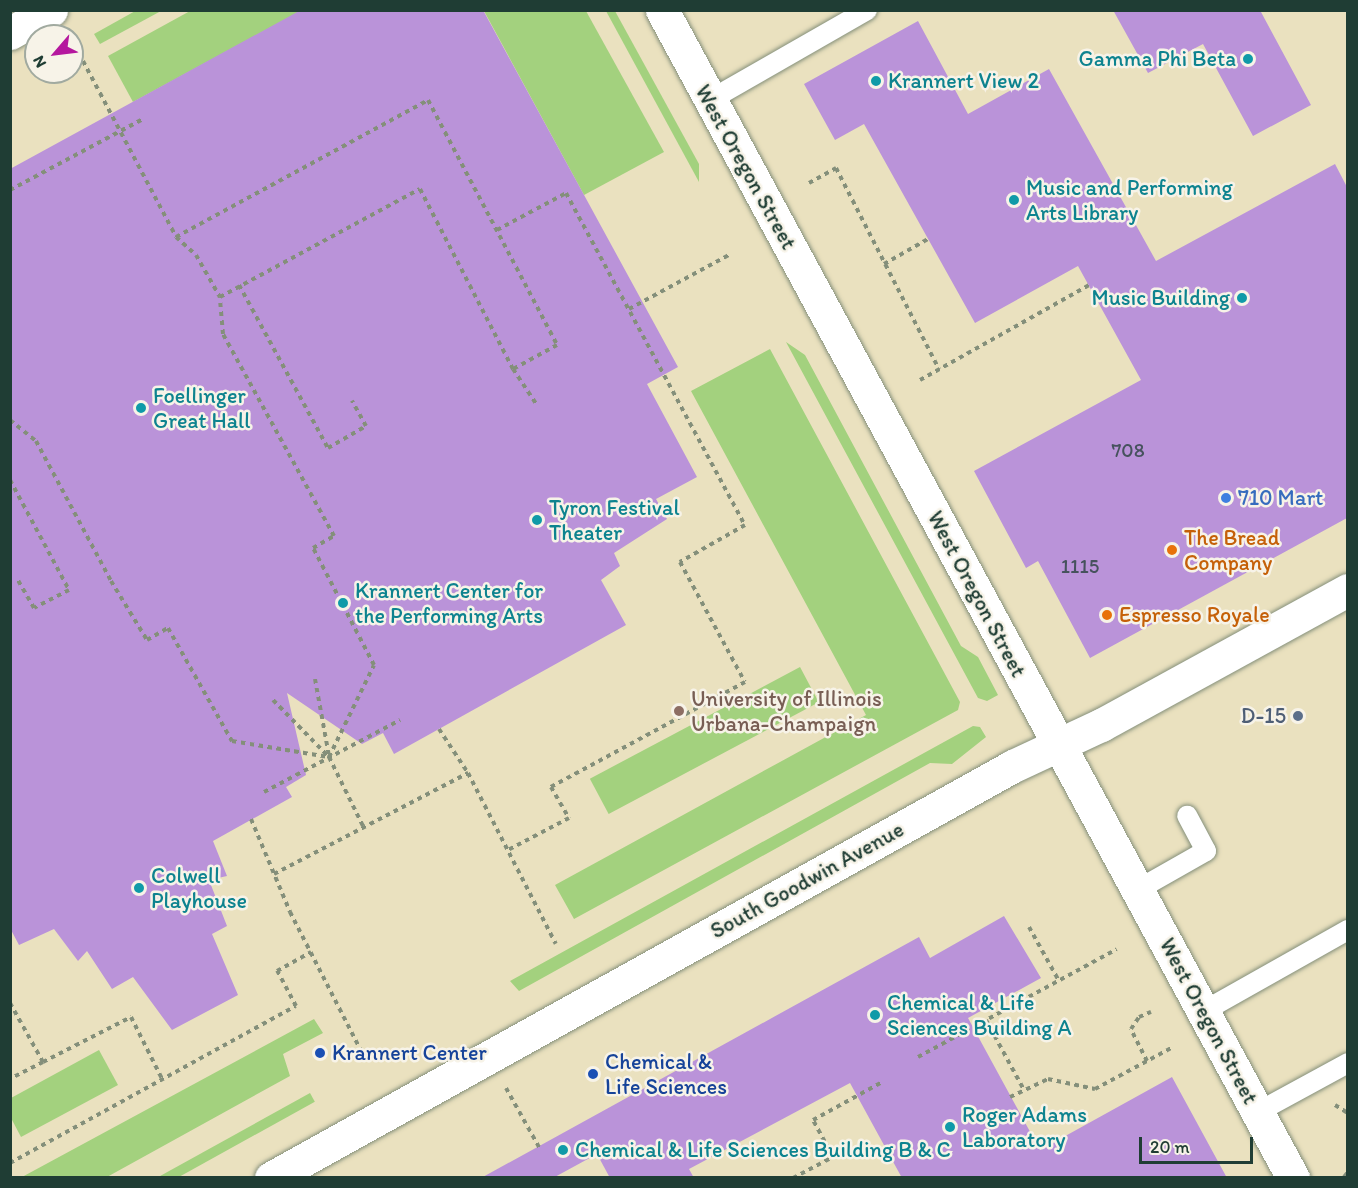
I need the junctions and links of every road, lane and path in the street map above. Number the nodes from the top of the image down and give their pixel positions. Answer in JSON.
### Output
{"nodes":[{"id":1,"x":51,"y":10,"type":"edge"},
{"id":2,"x":662,"y":10,"type":"edge"},
{"id":3,"x":867,"y":10,"type":"edge"},
{"id":4,"x":10,"y":33,"type":"edge"},
{"id":5,"x":84,"y":65,"type":"edge"},
{"id":6,"x":710,"y":100,"type":"junction"},
{"id":7,"x":143,"y":119,"type":"dead end"},
{"id":8,"x":119,"y":131,"type":"junction"},
{"id":9,"x":809,"y":183,"type":"dead end"},
{"id":10,"x":10,"y":190,"type":"edge"},
{"id":11,"x":497,"y":230,"type":"junction"},
{"id":12,"x":176,"y":237,"type":"junction"},
{"id":13,"x":928,"y":239,"type":"dead end"},
{"id":14,"x":729,"y":255,"type":"dead end"},
{"id":15,"x":885,"y":264,"type":"junction"},
{"id":16,"x":239,"y":285,"type":"junction"},
{"id":17,"x":1089,"y":285,"type":"dead end"},
{"id":18,"x":220,"y":297,"type":"junction"},
{"id":19,"x":629,"y":309,"type":"junction"},
{"id":20,"x":513,"y":369,"type":"junction"},
{"id":21,"x":939,"y":369,"type":"junction"},
{"id":22,"x":920,"y":380,"type":"dead end"},
{"id":23,"x":352,"y":401,"type":"dead end"},
{"id":24,"x":537,"y":405,"type":"dead end"},
{"id":25,"x":10,"y":420,"type":"edge"},
{"id":26,"x":10,"y":480,"type":"edge"},
{"id":27,"x":18,"y":580,"type":"dead end"},
{"id":28,"x":1347,"y":590,"type":"edge"},
{"id":29,"x":315,"y":679,"type":"dead end"},
{"id":30,"x":273,"y":700,"type":"dead end"},
{"id":31,"x":400,"y":720,"type":"dead end"},
{"id":32,"x":439,"y":729,"type":"dead end"},
{"id":33,"x":1058,"y":745,"type":"junction"},
{"id":34,"x":329,"y":757,"type":"junction"},
{"id":35,"x":468,"y":773,"type":"junction"},
{"id":36,"x":264,"y":792,"type":"dead end"},
{"id":37,"x":1187,"y":816,"type":"dead end"},
{"id":38,"x":251,"y":819,"type":"dead end"},
{"id":39,"x":364,"y":828,"type":"junction"},
{"id":40,"x":508,"y":850,"type":"junction"},
{"id":41,"x":274,"y":874,"type":"junction"},
{"id":42,"x":1139,"y":889,"type":"junction"},
{"id":43,"x":1029,"y":927,"type":"dead end"},
{"id":44,"x":1347,"y":930,"type":"edge"},
{"id":45,"x":556,"y":944,"type":"dead end"},
{"id":46,"x":1117,"y":950,"type":"dead end"},
{"id":47,"x":310,"y":952,"type":"junction"},
{"id":48,"x":1059,"y":981,"type":"junction"},
{"id":49,"x":10,"y":1003,"type":"edge"},
{"id":50,"x":1204,"y":1011,"type":"junction"},
{"id":51,"x":1151,"y":1012,"type":"dead end"},
{"id":52,"x":986,"y":1020,"type":"junction"},
{"id":53,"x":1171,"y":1048,"type":"dead end"},
{"id":54,"x":360,"y":1049,"type":"dead end"},
{"id":55,"x":918,"y":1058,"type":"dead end"},
{"id":56,"x":1147,"y":1061,"type":"junction"},
{"id":57,"x":43,"y":1062,"type":"junction"},
{"id":58,"x":1347,"y":1063,"type":"edge"},
{"id":59,"x":10,"y":1079,"type":"edge"},
{"id":60,"x":162,"y":1079,"type":"junction"},
{"id":61,"x":502,"y":1082,"type":"dead end"},
{"id":62,"x":882,"y":1082,"type":"dead end"},
{"id":63,"x":1024,"y":1090,"type":"junction"},
{"id":64,"x":1010,"y":1097,"type":"dead end"},
{"id":65,"x":1258,"y":1112,"type":"junction"},
{"id":66,"x":538,"y":1146,"type":"dead end"},
{"id":67,"x":10,"y":1163,"type":"edge"},
{"id":68,"x":1347,"y":1172,"type":"edge"},
{"id":69,"x":1344,"y":1177,"type":"edge"},
{"id":70,"x":271,"y":1178,"type":"edge"},
{"id":71,"x":793,"y":1178,"type":"edge"},
{"id":72,"x":1293,"y":1178,"type":"edge"}],
"edges":[{"from":1,"to":4,"type":"street"},
{"from":2,"to":6,"type":"street","name":"West Oregon Street"},
{"from":3,"to":6,"type":"lane"},
{"from":5,"to":8,"type":"path"},
{"from":6,"to":33,"type":"street","name":"West Oregon Street"},
{"from":7,"to":8,"type":"path"},
{"from":8,"to":10,"type":"path"},
{"from":8,"to":12,"type":"path"},
{"from":9,"to":15,"type":"path"},
{"from":11,"to":12,"type":"path"},
{"from":11,"to":19,"type":"path"},
{"from":11,"to":20,"type":"path"},
{"from":12,"to":18,"type":"path"},
{"from":13,"to":15,"type":"path"},
{"from":14,"to":19,"type":"path"},
{"from":15,"to":21,"type":"path"},
{"from":16,"to":18,"type":"path"},
{"from":16,"to":20,"type":"path"},
{"from":16,"to":23,"type":"path"},
{"from":17,"to":21,"type":"path"},
{"from":18,"to":34,"type":"path"},
{"from":19,"to":40,"type":"path"},
{"from":20,"to":24,"type":"path"},
{"from":21,"to":22,"type":"path"},
{"from":25,"to":34,"type":"path"},
{"from":26,"to":27,"type":"path"},
{"from":28,"to":33,"type":"street","name":"South Goodwin Avenue"},
{"from":29,"to":34,"type":"path"},
{"from":30,"to":34,"type":"path"},
{"from":31,"to":34,"type":"path"},
{"from":32,"to":35,"type":"path"},
{"from":33,"to":42,"type":"street","name":"West Oregon Street"},
{"from":33,"to":70,"type":"street","name":"South Goodwin Avenue"},
{"from":34,"to":36,"type":"path"},
{"from":34,"to":39,"type":"path"},
{"from":35,"to":39,"type":"path"},
{"from":35,"to":40,"type":"path"},
{"from":37,"to":42,"type":"lane"},
{"from":38,"to":41,"type":"path"},
{"from":39,"to":41,"type":"path"},
{"from":40,"to":45,"type":"path"},
{"from":41,"to":47,"type":"path"},
{"from":42,"to":50,"type":"street","name":"West Oregon Street"},
{"from":43,"to":48,"type":"path"},
{"from":44,"to":50,"type":"lane"},
{"from":46,"to":48,"type":"path"},
{"from":47,"to":54,"type":"path"},
{"from":47,"to":60,"type":"path"},
{"from":48,"to":52,"type":"path"},
{"from":49,"to":57,"type":"path"},
{"from":50,"to":65,"type":"street","name":"West Oregon Street"},
{"from":51,"to":56,"type":"path"},
{"from":52,"to":55,"type":"path"},
{"from":52,"to":63,"type":"path"},
{"from":53,"to":56,"type":"path"},
{"from":56,"to":63,"type":"path"},
{"from":57,"to":59,"type":"path"},
{"from":57,"to":60,"type":"path"},
{"from":58,"to":65,"type":"lane"},
{"from":60,"to":67,"type":"path"},
{"from":61,"to":66,"type":"path"},
{"from":62,"to":71,"type":"path"},
{"from":63,"to":64,"type":"path"},
{"from":65,"to":72,"type":"street","name":"West Oregon Street"},
{"from":68,"to":69,"type":"path"}]}
